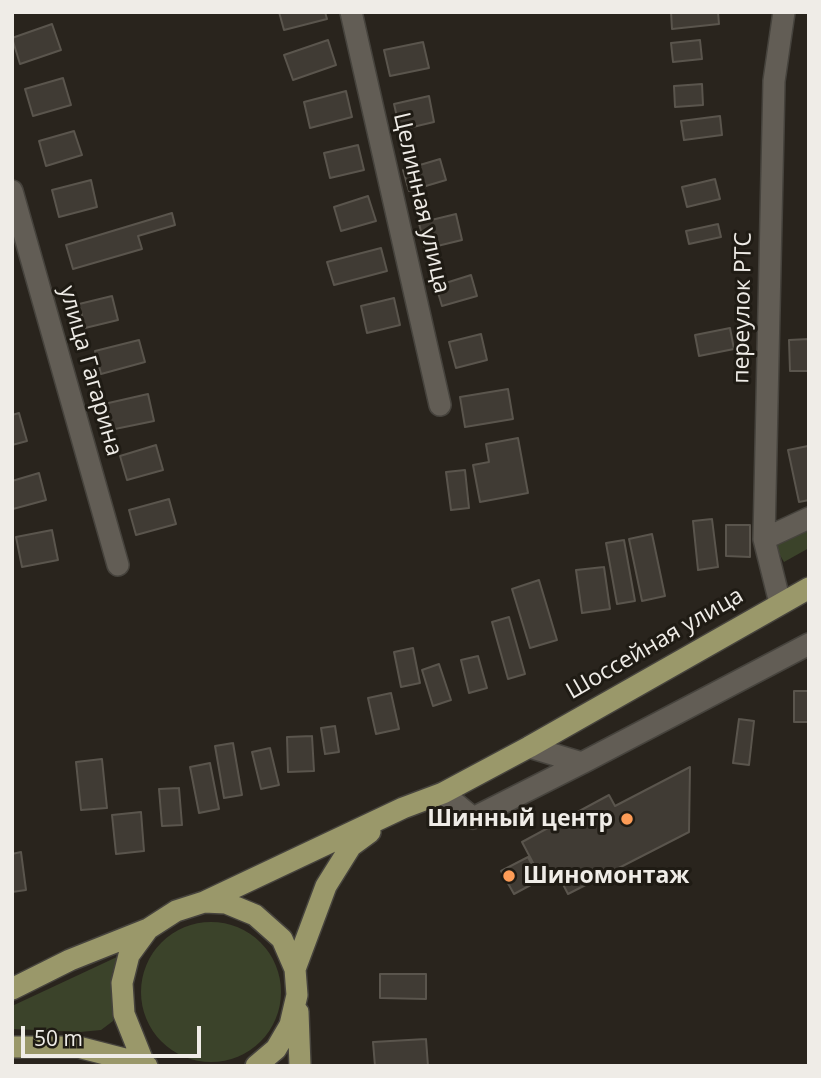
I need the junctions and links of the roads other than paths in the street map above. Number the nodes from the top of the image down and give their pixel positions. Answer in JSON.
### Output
{"nodes":[{"id":1,"x":351,"y":12,"type":"edge"},
{"id":2,"x":784,"y":12,"type":"edge"},
{"id":3,"x":12,"y":191,"type":"edge"},
{"id":4,"x":440,"y":405,"type":"dead end"},
{"id":5,"x":809,"y":518,"type":"edge"},
{"id":6,"x":764,"y":539,"type":"junction"},
{"id":7,"x":118,"y":565,"type":"dead end"},
{"id":8,"x":809,"y":588,"type":"edge"},
{"id":9,"x":780,"y":603,"type":"junction"},
{"id":10,"x":809,"y":644,"type":"edge"},
{"id":11,"x":529,"y":747,"type":"junction"},
{"id":12,"x":582,"y":763,"type":"junction"},
{"id":13,"x":443,"y":793,"type":"junction"},
{"id":14,"x":403,"y":808,"type":"junction"},
{"id":15,"x":204,"y":902,"type":"junction"},
{"id":16,"x":148,"y":929,"type":"junction"},
{"id":17,"x":295,"y":969,"type":"junction"},
{"id":18,"x":12,"y":989,"type":"edge"},
{"id":19,"x":297,"y":995,"type":"junction"},
{"id":20,"x":12,"y":1047,"type":"edge"},
{"id":21,"x":145,"y":1065,"type":"edge"},
{"id":22,"x":256,"y":1066,"type":"edge"},
{"id":23,"x":300,"y":1066,"type":"edge"}],
"edges":[{"from":1,"to":4,"type":"street","name":"Целинная улица"},
{"from":2,"to":6,"type":"street","name":"переулок РТС"},
{"from":3,"to":7,"type":"street","name":"улица Гагарина"},
{"from":5,"to":6,"type":"street"},
{"from":6,"to":9,"type":"street","name":"переулок РТС"},
{"from":8,"to":9,"type":"main road","name":"Шоссейная улица"},
{"from":9,"to":11,"type":"main road","name":"Шоссейная улица"},
{"from":10,"to":12,"type":"street"},
{"from":11,"to":12,"type":"street"},
{"from":11,"to":13,"type":"main road","name":"Шоссейная улица"},
{"from":12,"to":13,"type":"street"},
{"from":13,"to":14,"type":"main road","name":"Шоссейная улица"},
{"from":14,"to":15,"type":"main road","name":"Шоссейная улица"},
{"from":14,"to":17,"type":"main road","name":"Шоссейная улица"},
{"from":15,"to":16,"type":"main road","name":"Шоссейная улица"},
{"from":15,"to":17,"type":"main road","name":"Шоссейная улица"},
{"from":16,"to":18,"type":"main road","name":"Шоссейная улица"},
{"from":16,"to":21,"type":"main road","name":"Шоссейная улица"},
{"from":17,"to":19,"type":"main road","name":"Шоссейная улица"},
{"from":19,"to":22,"type":"main road","name":"Шоссейная улица"},
{"from":19,"to":23,"type":"main road"},
{"from":20,"to":21,"type":"main road","name":"Шоссейная улица"}]}
